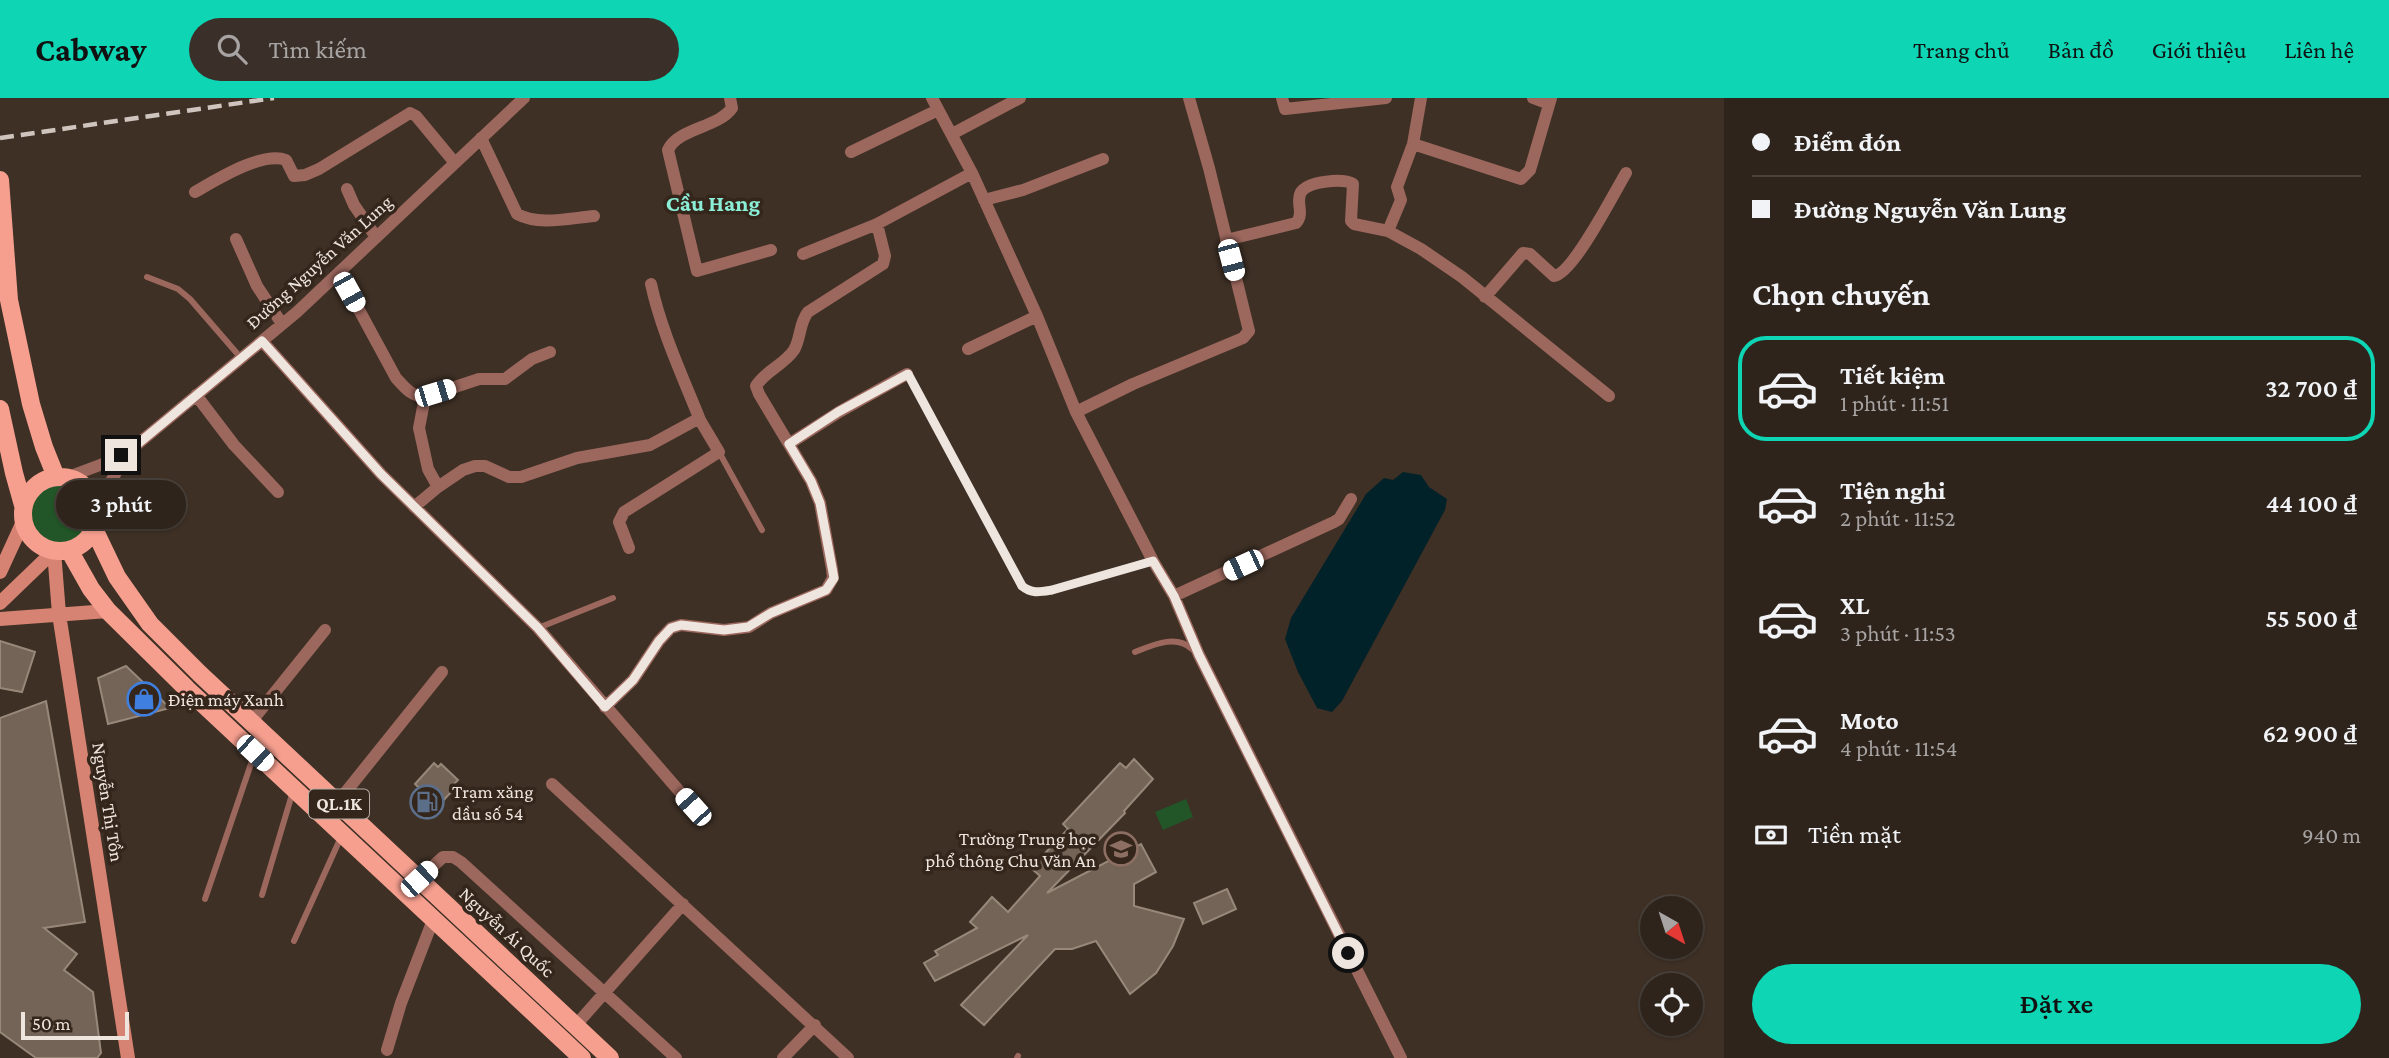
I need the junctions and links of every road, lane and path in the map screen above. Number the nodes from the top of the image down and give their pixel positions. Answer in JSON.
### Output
{"nodes":[{"id":1,"x":524,"y":98,"type":"edge"},
{"id":2,"x":730,"y":98,"type":"edge"},
{"id":3,"x":932,"y":98,"type":"edge"},
{"id":4,"x":1020,"y":98,"type":"edge"},
{"id":5,"x":1189,"y":98,"type":"edge"},
{"id":6,"x":1282,"y":98,"type":"edge"},
{"id":7,"x":1381,"y":98,"type":"edge"},
{"id":8,"x":1420,"y":98,"type":"edge"},
{"id":9,"x":1533,"y":98,"type":"edge"},
{"id":10,"x":1550,"y":101,"type":"edge"},
{"id":11,"x":939,"y":110,"type":"junction"},
{"id":12,"x":952,"y":134,"type":"junction"},
{"id":13,"x":481,"y":138,"type":"junction"},
{"id":14,"x":1413,"y":144,"type":"junction"},
{"id":15,"x":851,"y":152,"type":"dead end"},
{"id":16,"x":1102,"y":159,"type":"dead end"},
{"id":17,"x":455,"y":163,"type":"junction"},
{"id":18,"x":972,"y":173,"type":"junction"},
{"id":19,"x":1626,"y":173,"type":"dead end"},
{"id":20,"x":0,"y":180,"type":"edge"},
{"id":21,"x":347,"y":189,"type":"dead end"},
{"id":22,"x":195,"y":192,"type":"dead end"},
{"id":23,"x":984,"y":200,"type":"junction"},
{"id":24,"x":594,"y":216,"type":"dead end"},
{"id":25,"x":877,"y":224,"type":"junction"},
{"id":26,"x":1388,"y":231,"type":"junction"},
{"id":27,"x":376,"y":237,"type":"junction"},
{"id":28,"x":236,"y":239,"type":"dead end"},
{"id":29,"x":1226,"y":240,"type":"junction"},
{"id":30,"x":771,"y":250,"type":"dead end"},
{"id":31,"x":803,"y":254,"type":"dead end"},
{"id":32,"x":339,"y":273,"type":"junction"},
{"id":33,"x":147,"y":277,"type":"dead end"},
{"id":34,"x":652,"y":284,"type":"dead end"},
{"id":35,"x":1485,"y":297,"type":"junction"},
{"id":36,"x":1037,"y":316,"type":"junction"},
{"id":37,"x":282,"y":324,"type":"junction"},
{"id":38,"x":262,"y":341,"type":"junction"},
{"id":39,"x":968,"y":349,"type":"dead end"},
{"id":40,"x":550,"y":352,"type":"dead end"},
{"id":41,"x":241,"y":358,"type":"junction"},
{"id":42,"x":908,"y":374,"type":"joint"},
{"id":43,"x":196,"y":395,"type":"junction"},
{"id":44,"x":1609,"y":396,"type":"dead end"},
{"id":45,"x":425,"y":397,"type":"junction"},
{"id":46,"x":0,"y":409,"type":"edge"},
{"id":47,"x":1076,"y":412,"type":"junction"},
{"id":48,"x":700,"y":420,"type":"junction"},
{"id":49,"x":3,"y":441,"type":"edge"},
{"id":50,"x":789,"y":444,"type":"junction"},
{"id":51,"x":134,"y":447,"type":"junction"},
{"id":52,"x":719,"y":452,"type":"junction"},
{"id":53,"x":62,"y":477,"type":"junction"},
{"id":54,"x":439,"y":486,"type":"junction"},
{"id":55,"x":278,"y":492,"type":"dead end"},
{"id":56,"x":1351,"y":499,"type":"dead end"},
{"id":57,"x":414,"y":507,"type":"junction"},
{"id":58,"x":23,"y":513,"type":"junction"},
{"id":59,"x":95,"y":522,"type":"junction"},
{"id":60,"x":762,"y":530,"type":"dead end"},
{"id":61,"x":629,"y":548,"type":"dead end"},
{"id":62,"x":61,"y":551,"type":"junction"},
{"id":63,"x":1153,"y":561,"type":"junction"},
{"id":64,"x":0,"y":572,"type":"edge"},
{"id":65,"x":1174,"y":596,"type":"junction"},
{"id":66,"x":613,"y":598,"type":"dead end"},
{"id":67,"x":0,"y":603,"type":"edge"},
{"id":68,"x":108,"y":611,"type":"junction"},
{"id":69,"x":59,"y":614,"type":"junction"},
{"id":70,"x":0,"y":619,"type":"edge"},
{"id":71,"x":538,"y":628,"type":"junction"},
{"id":72,"x":325,"y":630,"type":"dead end"},
{"id":73,"x":1135,"y":652,"type":"dead end"},
{"id":74,"x":1199,"y":655,"type":"junction"},
{"id":75,"x":442,"y":672,"type":"dead end"},
{"id":76,"x":605,"y":707,"type":"junction"},
{"id":77,"x":251,"y":722,"type":"junction"},
{"id":78,"x":255,"y":753,"type":"junction"},
{"id":79,"x":552,"y":784,"type":"dead end"},
{"id":80,"x":293,"y":789,"type":"junction"},
{"id":81,"x":337,"y":803,"type":"junction"},
{"id":82,"x":693,"y":807,"type":"dead end"},
{"id":83,"x":342,"y":835,"type":"junction"},
{"id":84,"x":392,"y":853,"type":"junction"},
{"id":85,"x":377,"y":867,"type":"junction"},
{"id":86,"x":419,"y":879,"type":"junction"},
{"id":87,"x":262,"y":895,"type":"dead end"},
{"id":88,"x":205,"y":898,"type":"dead end"},
{"id":89,"x":683,"y":904,"type":"junction"},
{"id":90,"x":433,"y":920,"type":"junction"},
{"id":91,"x":294,"y":941,"type":"dead end"},
{"id":92,"x":605,"y":992,"type":"junction"},
{"id":93,"x":576,"y":1025,"type":"junction"},
{"id":94,"x":815,"y":1025,"type":"junction"},
{"id":95,"x":387,"y":1050,"type":"dead end"},
{"id":96,"x":128,"y":1058,"type":"edge"},
{"id":97,"x":582,"y":1058,"type":"edge"},
{"id":98,"x":610,"y":1058,"type":"edge"},
{"id":99,"x":676,"y":1058,"type":"edge"},
{"id":100,"x":783,"y":1058,"type":"edge"},
{"id":101,"x":848,"y":1058,"type":"edge"},
{"id":102,"x":1401,"y":1058,"type":"edge"}],
"edges":[{"from":1,"to":13,"type":"street","name":"Đường Nguyễn Văn Lung"},
{"from":2,"to":30,"type":"street"},
{"from":3,"to":11,"type":"street"},
{"from":4,"to":12,"type":"street"},
{"from":5,"to":29,"type":"street"},
{"from":6,"to":7,"type":"street"},
{"from":8,"to":14,"type":"street"},
{"from":9,"to":10,"type":"street"},
{"from":10,"to":14,"type":"street"},
{"from":11,"to":12,"type":"street"},
{"from":11,"to":15,"type":"street"},
{"from":12,"to":18,"type":"street"},
{"from":13,"to":17,"type":"street","name":"Đường Nguyễn Văn Lung"},
{"from":13,"to":24,"type":"street"},
{"from":14,"to":26,"type":"street"},
{"from":16,"to":23,"type":"street"},
{"from":17,"to":22,"type":"street"},
{"from":17,"to":27,"type":"street","name":"Đường Nguyễn Văn Lung"},
{"from":18,"to":23,"type":"street"},
{"from":18,"to":25,"type":"street"},
{"from":19,"to":35,"type":"street"},
{"from":20,"to":53,"type":"main road"},
{"from":21,"to":27,"type":"street"},
{"from":23,"to":36,"type":"street"},
{"from":25,"to":31,"type":"street"},
{"from":25,"to":50,"type":"street"},
{"from":26,"to":29,"type":"street"},
{"from":26,"to":35,"type":"street"},
{"from":27,"to":32,"type":"street","name":"Đường Nguyễn Văn Lung"},
{"from":28,"to":37,"type":"street"},
{"from":29,"to":47,"type":"street"},
{"from":32,"to":37,"type":"street","name":"Đường Nguyễn Văn Lung"},
{"from":32,"to":45,"type":"street"},
{"from":33,"to":41,"type":"lane"},
{"from":34,"to":48,"type":"street"},
{"from":35,"to":44,"type":"street"},
{"from":36,"to":39,"type":"street"},
{"from":36,"to":47,"type":"street"},
{"from":37,"to":38,"type":"street","name":"Đường Nguyễn Văn Lung"},
{"from":38,"to":41,"type":"street","name":"Đường Nguyễn Văn Lung"},
{"from":38,"to":57,"type":"street"},
{"from":40,"to":45,"type":"street"},
{"from":41,"to":43,"type":"street","name":"Đường Nguyễn Văn Lung"},
{"from":42,"to":50,"type":"street"},
{"from":42,"to":63,"type":"lane"},
{"from":43,"to":51,"type":"street","name":"Đường Nguyễn Văn Lung"},
{"from":43,"to":55,"type":"street"},
{"from":45,"to":54,"type":"street"},
{"from":46,"to":49,"type":"main road"},
{"from":47,"to":63,"type":"street"},
{"from":48,"to":52,"type":"street"},
{"from":48,"to":54,"type":"street"},
{"from":49,"to":58,"type":"main road"},
{"from":50,"to":76,"type":"street"},
{"from":51,"to":53,"type":"street","name":"Đường Nguyễn Văn Lung"},
{"from":51,"to":59,"type":"street","name":"Đường Nguyễn Văn Lung"},
{"from":52,"to":60,"type":"lane"},
{"from":52,"to":61,"type":"street"},
{"from":53,"to":58,"type":"main road"},
{"from":53,"to":59,"type":"main road"},
{"from":54,"to":57,"type":"street"},
{"from":56,"to":65,"type":"street"},
{"from":57,"to":71,"type":"street"},
{"from":58,"to":62,"type":"main road"},
{"from":58,"to":64,"type":"street"},
{"from":59,"to":62,"type":"main road"},
{"from":59,"to":77,"type":"main road","name":"Nguyễn Ái Quốc","number":"QL.1K"},
{"from":62,"to":67,"type":"street"},
{"from":62,"to":68,"type":"main road","number":"QL.1K"},
{"from":62,"to":69,"type":"street","name":"Nguyễn Thị Tồn"},
{"from":63,"to":65,"type":"street"},
{"from":65,"to":74,"type":"street"},
{"from":66,"to":71,"type":"lane"},
{"from":68,"to":69,"type":"street"},
{"from":68,"to":78,"type":"main road","number":"QL.1K"},
{"from":69,"to":70,"type":"street"},
{"from":69,"to":96,"type":"street","name":"Nguyễn Thị Tồn"},
{"from":71,"to":76,"type":"street"},
{"from":72,"to":77,"type":"street"},
{"from":73,"to":74,"type":"lane"},
{"from":74,"to":102,"type":"street"},
{"from":75,"to":81,"type":"street"},
{"from":76,"to":82,"type":"street"},
{"from":77,"to":81,"type":"main road","name":"Nguyễn Ái Quốc","number":"QL.1K"},
{"from":78,"to":80,"type":"main road","number":"QL.1K"},
{"from":78,"to":88,"type":"lane"},
{"from":79,"to":89,"type":"street"},
{"from":80,"to":83,"type":"main road","number":"QL.1K"},
{"from":80,"to":87,"type":"lane"},
{"from":81,"to":84,"type":"main road","name":"Nguyễn Ái Quốc","number":"QL.1K"},
{"from":83,"to":85,"type":"main road","number":"QL.1K"},
{"from":83,"to":91,"type":"lane"},
{"from":84,"to":85,"type":"main road"},
{"from":84,"to":86,"type":"main road","name":"Nguyễn Ái Quốc","number":"QL.1K"},
{"from":85,"to":90,"type":"main road","number":"QL.1K"},
{"from":86,"to":92,"type":"street"},
{"from":86,"to":93,"type":"main road","name":"Nguyễn Ái Quốc","number":"QL.1K"},
{"from":89,"to":92,"type":"street"},
{"from":89,"to":94,"type":"street"},
{"from":90,"to":95,"type":"street"},
{"from":90,"to":97,"type":"main road","number":"QL.1K"},
{"from":92,"to":93,"type":"street"},
{"from":92,"to":99,"type":"street"},
{"from":93,"to":98,"type":"main road","name":"Nguyễn Ái Quốc","number":"QL.1K"},
{"from":94,"to":100,"type":"street"},
{"from":94,"to":101,"type":"street"}]}
